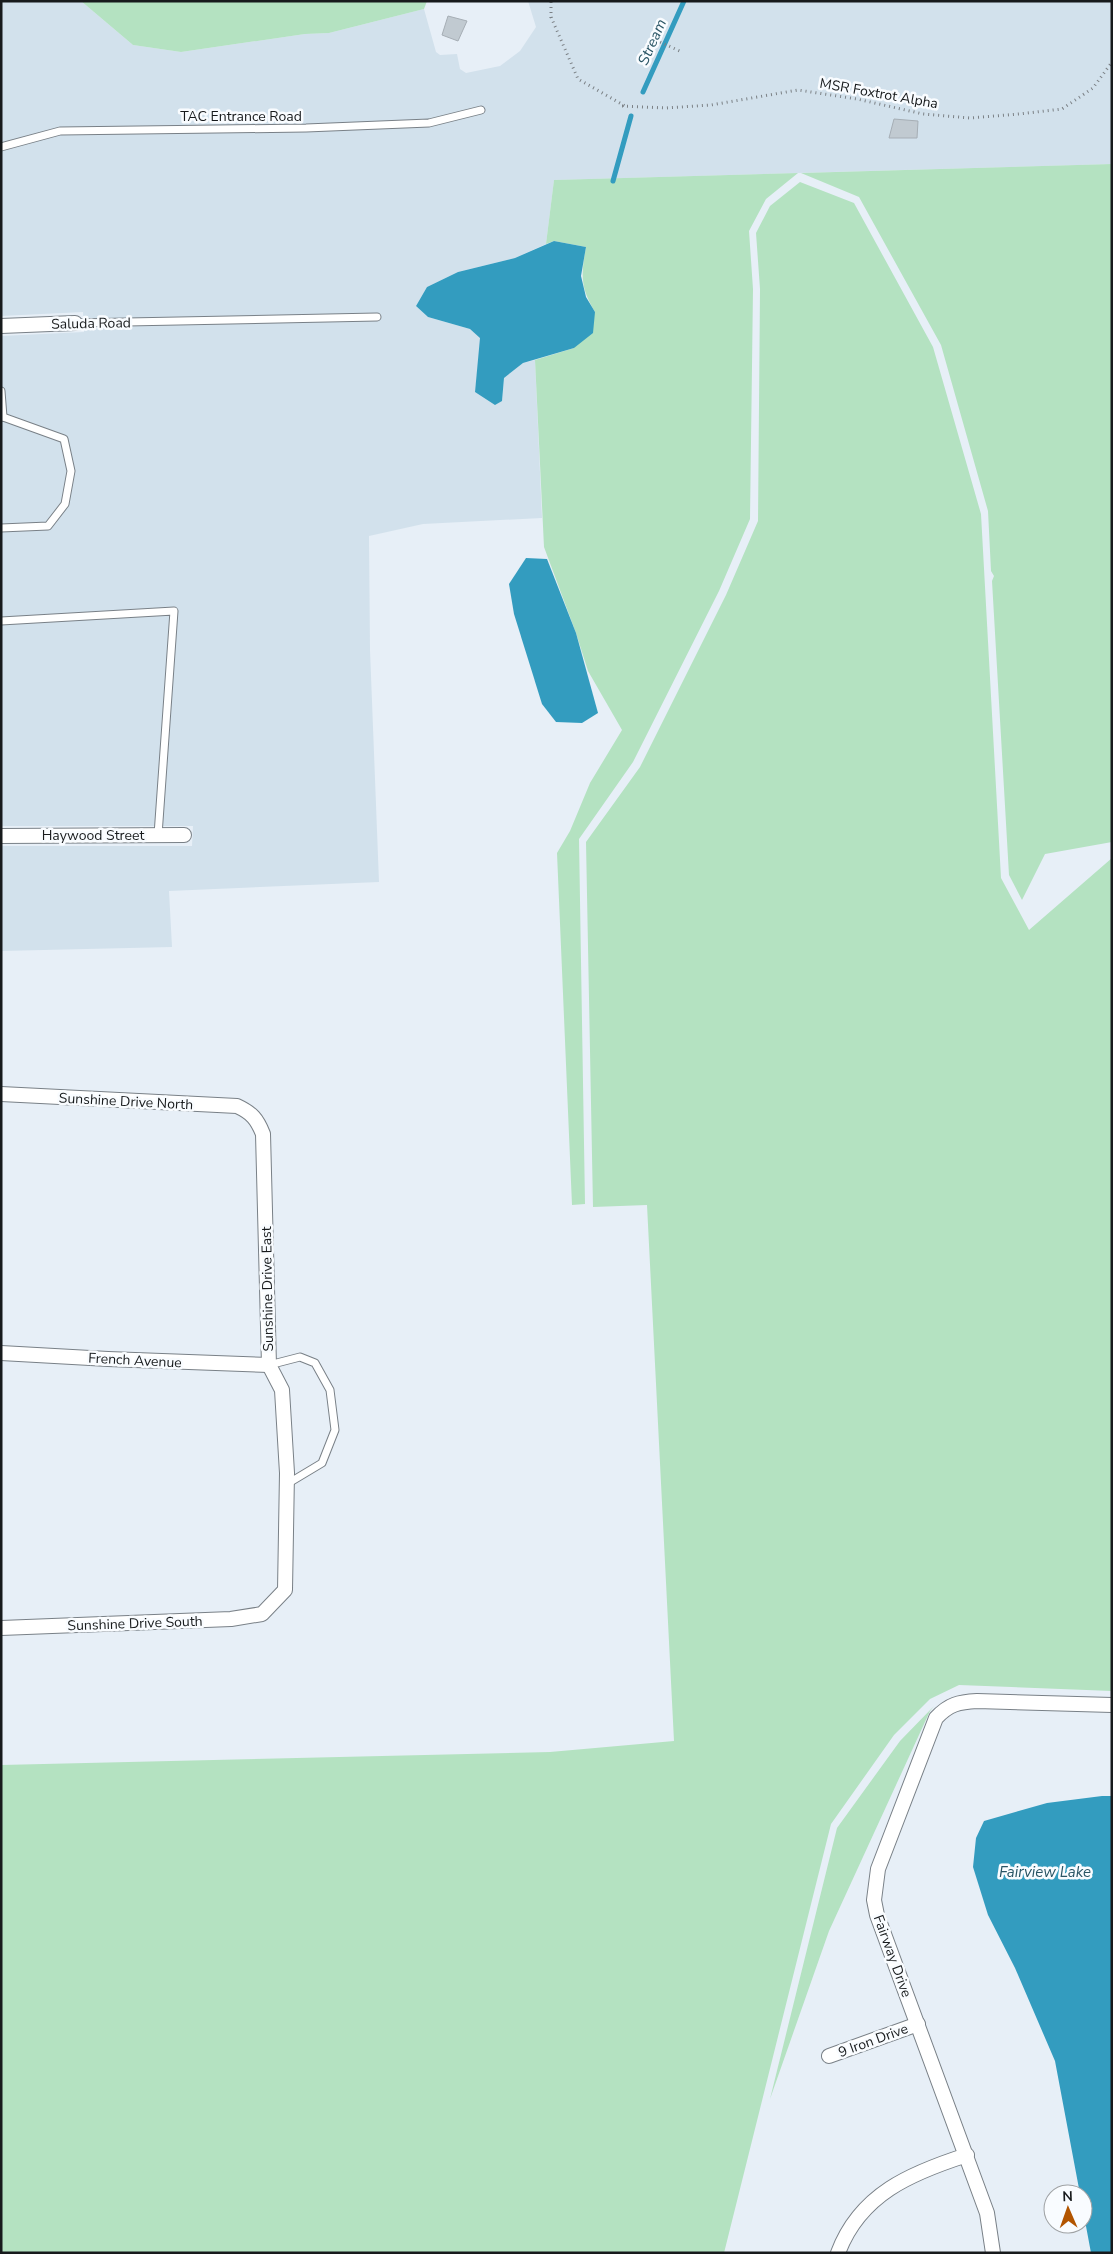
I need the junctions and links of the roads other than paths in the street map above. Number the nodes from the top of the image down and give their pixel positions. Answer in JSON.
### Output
{"nodes":[{"id":1,"x":481,"y":110,"type":"dead end"},
{"id":2,"x":1,"y":147,"type":"edge"},
{"id":3,"x":377,"y":317,"type":"dead end"},
{"id":4,"x":75,"y":323,"type":"joint"},
{"id":5,"x":1,"y":326,"type":"edge"},
{"id":6,"x":1,"y":391,"type":"edge"},
{"id":7,"x":2,"y":417,"type":"edge"},
{"id":8,"x":1,"y":528,"type":"edge"},
{"id":9,"x":1,"y":621,"type":"edge"},
{"id":10,"x":158,"y":835,"type":"junction"},
{"id":11,"x":184,"y":835,"type":"dead end"},
{"id":12,"x":1,"y":836,"type":"edge"},
{"id":13,"x":1,"y":1094,"type":"edge"},
{"id":14,"x":249,"y":1112,"type":"joint"},
{"id":15,"x":1,"y":1353,"type":"edge"},
{"id":16,"x":269,"y":1365,"type":"junction"},
{"id":17,"x":287,"y":1484,"type":"junction"},
{"id":18,"x":267,"y":1611,"type":"joint"},
{"id":19,"x":1,"y":1628,"type":"edge"},
{"id":20,"x":1112,"y":1705,"type":"edge"},
{"id":21,"x":918,"y":2024,"type":"junction"},
{"id":22,"x":829,"y":2056,"type":"dead end"},
{"id":23,"x":967,"y":2155,"type":"junction"},
{"id":24,"x":838,"y":2253,"type":"edge"},
{"id":25,"x":993,"y":2253,"type":"edge"}],
"edges":[{"from":1,"to":2,"type":"lane","name":"TAC Entrance Road"},
{"from":3,"to":4,"type":"lane","name":"Saluda Road"},
{"from":4,"to":5,"type":"street","name":"Saluda Road"},
{"from":6,"to":7,"type":"lane"},
{"from":7,"to":8,"type":"lane"},
{"from":9,"to":10,"type":"lane"},
{"from":10,"to":11,"type":"street","name":"Haywood Street"},
{"from":10,"to":12,"type":"street","name":"Haywood Street"},
{"from":13,"to":14,"type":"street","name":"Sunshine Drive North"},
{"from":14,"to":16,"type":"street","name":"Sunshine Drive East"},
{"from":15,"to":16,"type":"street","name":"French Avenue"},
{"from":16,"to":17,"type":"street","name":"Sunshine Drive East"},
{"from":16,"to":17,"type":"lane"},
{"from":17,"to":18,"type":"street","name":"Sunshine Drive East"},
{"from":18,"to":19,"type":"street","name":"Sunshine Drive South"},
{"from":20,"to":21,"type":"street","name":"Fairway Drive"},
{"from":21,"to":22,"type":"street","name":"9 Iron Drive"},
{"from":21,"to":23,"type":"street","name":"Fairway Drive"},
{"from":23,"to":24,"type":"street"},
{"from":23,"to":25,"type":"street","name":"Fairway Drive"}]}
